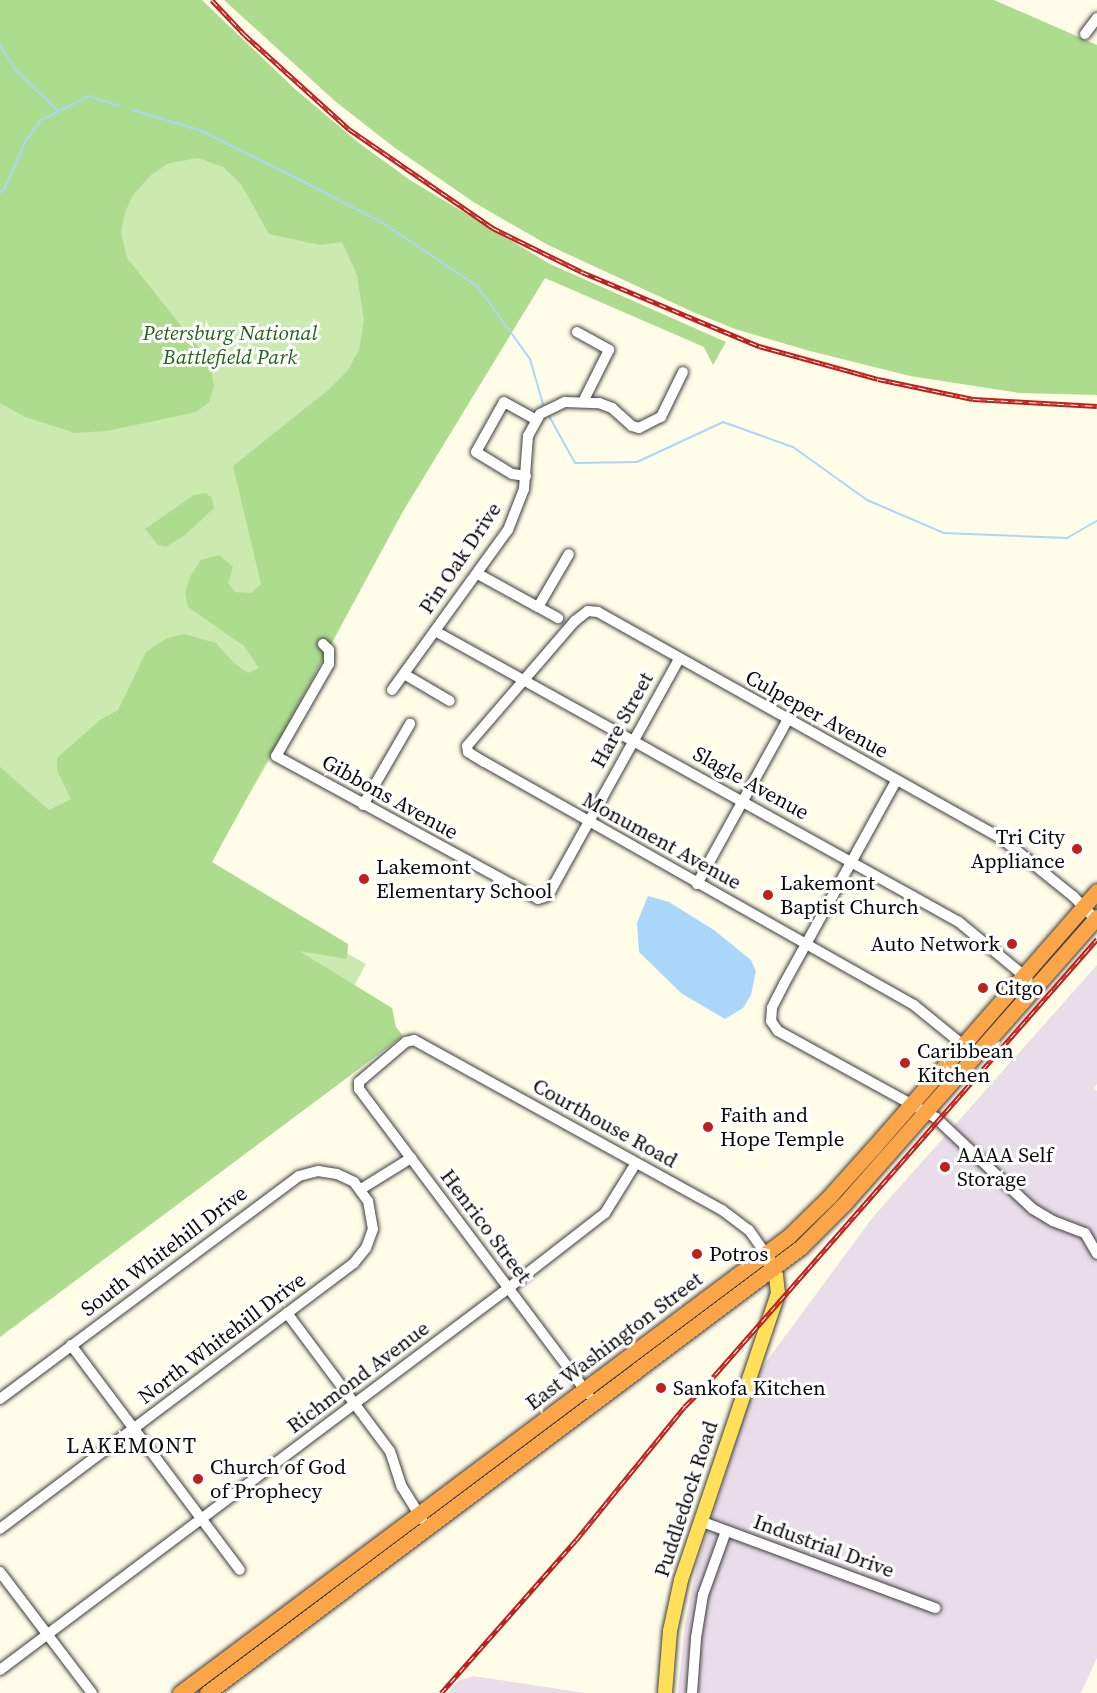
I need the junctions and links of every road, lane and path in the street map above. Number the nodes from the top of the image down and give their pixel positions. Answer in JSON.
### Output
{"nodes":[{"id":1,"x":1097,"y":18,"type":"edge"},
{"id":2,"x":1085,"y":34,"type":"dead end"},
{"id":3,"x":577,"y":332,"type":"dead end"},
{"id":4,"x":683,"y":372,"type":"dead end"},
{"id":5,"x":583,"y":402,"type":"junction"},
{"id":6,"x":536,"y":420,"type":"junction"},
{"id":7,"x":526,"y":476,"type":"junction"},
{"id":8,"x":569,"y":554,"type":"dead end"},
{"id":9,"x":478,"y":574,"type":"junction"},
{"id":10,"x":538,"y":607,"type":"junction"},
{"id":11,"x":558,"y":618,"type":"dead end"},
{"id":12,"x":435,"y":631,"type":"junction"},
{"id":13,"x":323,"y":644,"type":"dead end"},
{"id":14,"x":679,"y":659,"type":"junction"},
{"id":15,"x":404,"y":674,"type":"junction"},
{"id":16,"x":524,"y":679,"type":"junction"},
{"id":17,"x":392,"y":690,"type":"dead end"},
{"id":18,"x":450,"y":700,"type":"dead end"},
{"id":19,"x":788,"y":719,"type":"junction"},
{"id":20,"x":410,"y":724,"type":"dead end"},
{"id":21,"x":634,"y":740,"type":"junction"},
{"id":22,"x":896,"y":781,"type":"junction"},
{"id":23,"x":743,"y":801,"type":"junction"},
{"id":24,"x":363,"y":805,"type":"junction"},
{"id":25,"x":588,"y":822,"type":"junction"},
{"id":26,"x":851,"y":862,"type":"junction"},
{"id":27,"x":484,"y":871,"type":"joint"},
{"id":28,"x":697,"y":884,"type":"junction"},
{"id":29,"x":1097,"y":891,"type":"edge"},
{"id":30,"x":1084,"y":906,"type":"junction"},
{"id":31,"x":1096,"y":918,"type":"edge"},
{"id":32,"x":805,"y":944,"type":"junction"},
{"id":33,"x":1023,"y":976,"type":"junction"},
{"id":34,"x":1036,"y":987,"type":"junction"},
{"id":35,"x":963,"y":1044,"type":"junction"},
{"id":36,"x":975,"y":1055,"type":"junction"},
{"id":37,"x":358,"y":1085,"type":"joint"},
{"id":38,"x":910,"y":1106,"type":"junction"},
{"id":39,"x":925,"y":1112,"type":"junction"},
{"id":40,"x":411,"y":1158,"type":"junction"},
{"id":41,"x":636,"y":1163,"type":"junction"},
{"id":42,"x":361,"y":1189,"type":"junction"},
{"id":43,"x":766,"y":1254,"type":"junction"},
{"id":44,"x":1097,"y":1254,"type":"edge"},
{"id":45,"x":773,"y":1269,"type":"junction"},
{"id":46,"x":508,"y":1288,"type":"junction"},
{"id":47,"x":287,"y":1313,"type":"junction"},
{"id":48,"x":71,"y":1345,"type":"junction"},
{"id":49,"x":584,"y":1389,"type":"junction"},
{"id":50,"x":0,"y":1399,"type":"edge"},
{"id":51,"x":594,"y":1402,"type":"junction"},
{"id":52,"x":355,"y":1403,"type":"junction"},
{"id":53,"x":134,"y":1428,"type":"junction"},
{"id":54,"x":418,"y":1513,"type":"junction"},
{"id":55,"x":202,"y":1518,"type":"junction"},
{"id":56,"x":700,"y":1521,"type":"junction"},
{"id":57,"x":428,"y":1526,"type":"junction"},
{"id":58,"x":0,"y":1529,"type":"edge"},
{"id":59,"x":726,"y":1531,"type":"junction"},
{"id":60,"x":240,"y":1570,"type":"dead end"},
{"id":61,"x":0,"y":1572,"type":"edge"},
{"id":62,"x":935,"y":1608,"type":"dead end"},
{"id":63,"x":48,"y":1634,"type":"junction"},
{"id":64,"x":0,"y":1670,"type":"edge"},
{"id":65,"x":201,"y":1677,"type":"junction"},
{"id":66,"x":210,"y":1692,"type":"edge"},
{"id":67,"x":92,"y":1693,"type":"edge"},
{"id":68,"x":180,"y":1693,"type":"edge"},
{"id":69,"x":665,"y":1693,"type":"edge"},
{"id":70,"x":692,"y":1693,"type":"edge"}],
"edges":[{"from":1,"to":2,"type":"street"},
{"from":3,"to":5,"type":"street"},
{"from":4,"to":5,"type":"street"},
{"from":5,"to":6,"type":"street"},
{"from":6,"to":7,"type":"street","name":"Pin Oak Drive"},
{"from":6,"to":7,"type":"street"},
{"from":7,"to":9,"type":"street","name":"Pin Oak Drive"},
{"from":8,"to":10,"type":"street"},
{"from":9,"to":10,"type":"street"},
{"from":9,"to":12,"type":"street","name":"Pin Oak Drive"},
{"from":10,"to":11,"type":"street"},
{"from":12,"to":15,"type":"street","name":"Pin Oak Drive"},
{"from":12,"to":16,"type":"street","name":"Slagle Avenue"},
{"from":13,"to":24,"type":"street","name":"Gibbons Avenue"},
{"from":14,"to":16,"type":"street","name":"Culpeper Avenue"},
{"from":14,"to":19,"type":"street","name":"Culpeper Avenue"},
{"from":14,"to":21,"type":"street","name":"Hare Street"},
{"from":15,"to":17,"type":"street","name":"Pin Oak Drive"},
{"from":15,"to":18,"type":"street"},
{"from":16,"to":21,"type":"street","name":"Slagle Avenue"},
{"from":16,"to":25,"type":"street","name":"Monument Avenue"},
{"from":19,"to":22,"type":"street","name":"Culpeper Avenue"},
{"from":19,"to":23,"type":"street"},
{"from":20,"to":24,"type":"street"},
{"from":21,"to":23,"type":"street","name":"Slagle Avenue"},
{"from":21,"to":25,"type":"street","name":"Hare Street"},
{"from":22,"to":26,"type":"street"},
{"from":22,"to":30,"type":"street","name":"Culpeper Avenue"},
{"from":23,"to":26,"type":"street","name":"Slagle Avenue"},
{"from":23,"to":28,"type":"street"},
{"from":24,"to":27,"type":"street","name":"Gibbons Avenue"},
{"from":25,"to":27,"type":"street","name":"Hare Street"},
{"from":25,"to":28,"type":"street","name":"Monument Avenue"},
{"from":26,"to":32,"type":"street"},
{"from":26,"to":33,"type":"street","name":"Slagle Avenue"},
{"from":28,"to":32,"type":"street","name":"Monument Avenue"},
{"from":29,"to":30,"type":"highway","name":"East Washington Street"},
{"from":30,"to":31,"type":"street","name":"Culpeper Avenue"},
{"from":30,"to":33,"type":"highway","name":"East Washington Street"},
{"from":31,"to":34,"type":"highway","name":"East Washington Street"},
{"from":32,"to":35,"type":"street","name":"Monument Avenue"},
{"from":32,"to":38,"type":"street"},
{"from":33,"to":34,"type":"street","name":"Slagle Avenue"},
{"from":33,"to":35,"type":"highway","name":"East Washington Street"},
{"from":34,"to":36,"type":"highway","name":"East Washington Street"},
{"from":35,"to":36,"type":"street","name":"Monument Avenue"},
{"from":35,"to":38,"type":"highway","name":"East Washington Street"},
{"from":36,"to":39,"type":"highway","name":"East Washington Street"},
{"from":37,"to":40,"type":"street","name":"Henrico Street"},
{"from":37,"to":41,"type":"street","name":"Courthouse Road"},
{"from":38,"to":39,"type":"street"},
{"from":38,"to":43,"type":"highway","name":"East Washington Street"},
{"from":39,"to":44,"type":"street"},
{"from":39,"to":45,"type":"highway","name":"East Washington Street"},
{"from":40,"to":42,"type":"street"},
{"from":40,"to":46,"type":"street","name":"Henrico Street"},
{"from":41,"to":43,"type":"street","name":"Courthouse Road"},
{"from":41,"to":46,"type":"street","name":"Richmond Avenue"},
{"from":42,"to":47,"type":"street","name":"North Whitehill Drive"},
{"from":42,"to":48,"type":"street","name":"South Whitehill Drive"},
{"from":43,"to":45,"type":"main road","name":"Puddledock Road"},
{"from":43,"to":49,"type":"highway","name":"East Washington Street"},
{"from":45,"to":51,"type":"highway","name":"East Washington Street"},
{"from":45,"to":56,"type":"main road","name":"Puddledock Road"},
{"from":46,"to":49,"type":"street","name":"Henrico Street"},
{"from":46,"to":52,"type":"street","name":"Richmond Avenue"},
{"from":47,"to":52,"type":"street"},
{"from":47,"to":53,"type":"street","name":"North Whitehill Drive"},
{"from":48,"to":50,"type":"street","name":"South Whitehill Drive"},
{"from":48,"to":53,"type":"street"},
{"from":49,"to":51,"type":"street","name":"Henrico Street"},
{"from":49,"to":54,"type":"highway","name":"East Washington Street"},
{"from":51,"to":57,"type":"highway","name":"East Washington Street"},
{"from":52,"to":54,"type":"street"},
{"from":52,"to":55,"type":"street","name":"Richmond Avenue"},
{"from":53,"to":55,"type":"street"},
{"from":53,"to":58,"type":"street","name":"North Whitehill Drive"},
{"from":54,"to":57,"type":"street"},
{"from":54,"to":65,"type":"highway","name":"East Washington Street"},
{"from":55,"to":60,"type":"street"},
{"from":55,"to":63,"type":"street","name":"Richmond Avenue"},
{"from":56,"to":59,"type":"street","name":"Industrial Drive"},
{"from":56,"to":69,"type":"main road","name":"Puddledock Road"},
{"from":57,"to":66,"type":"highway","name":"East Washington Street"},
{"from":59,"to":62,"type":"street","name":"Industrial Drive"},
{"from":59,"to":70,"type":"street"},
{"from":61,"to":63,"type":"street"},
{"from":63,"to":64,"type":"street","name":"Richmond Avenue"},
{"from":63,"to":67,"type":"street"},
{"from":65,"to":66,"type":"street"},
{"from":65,"to":68,"type":"highway","name":"East Washington Street"}]}
